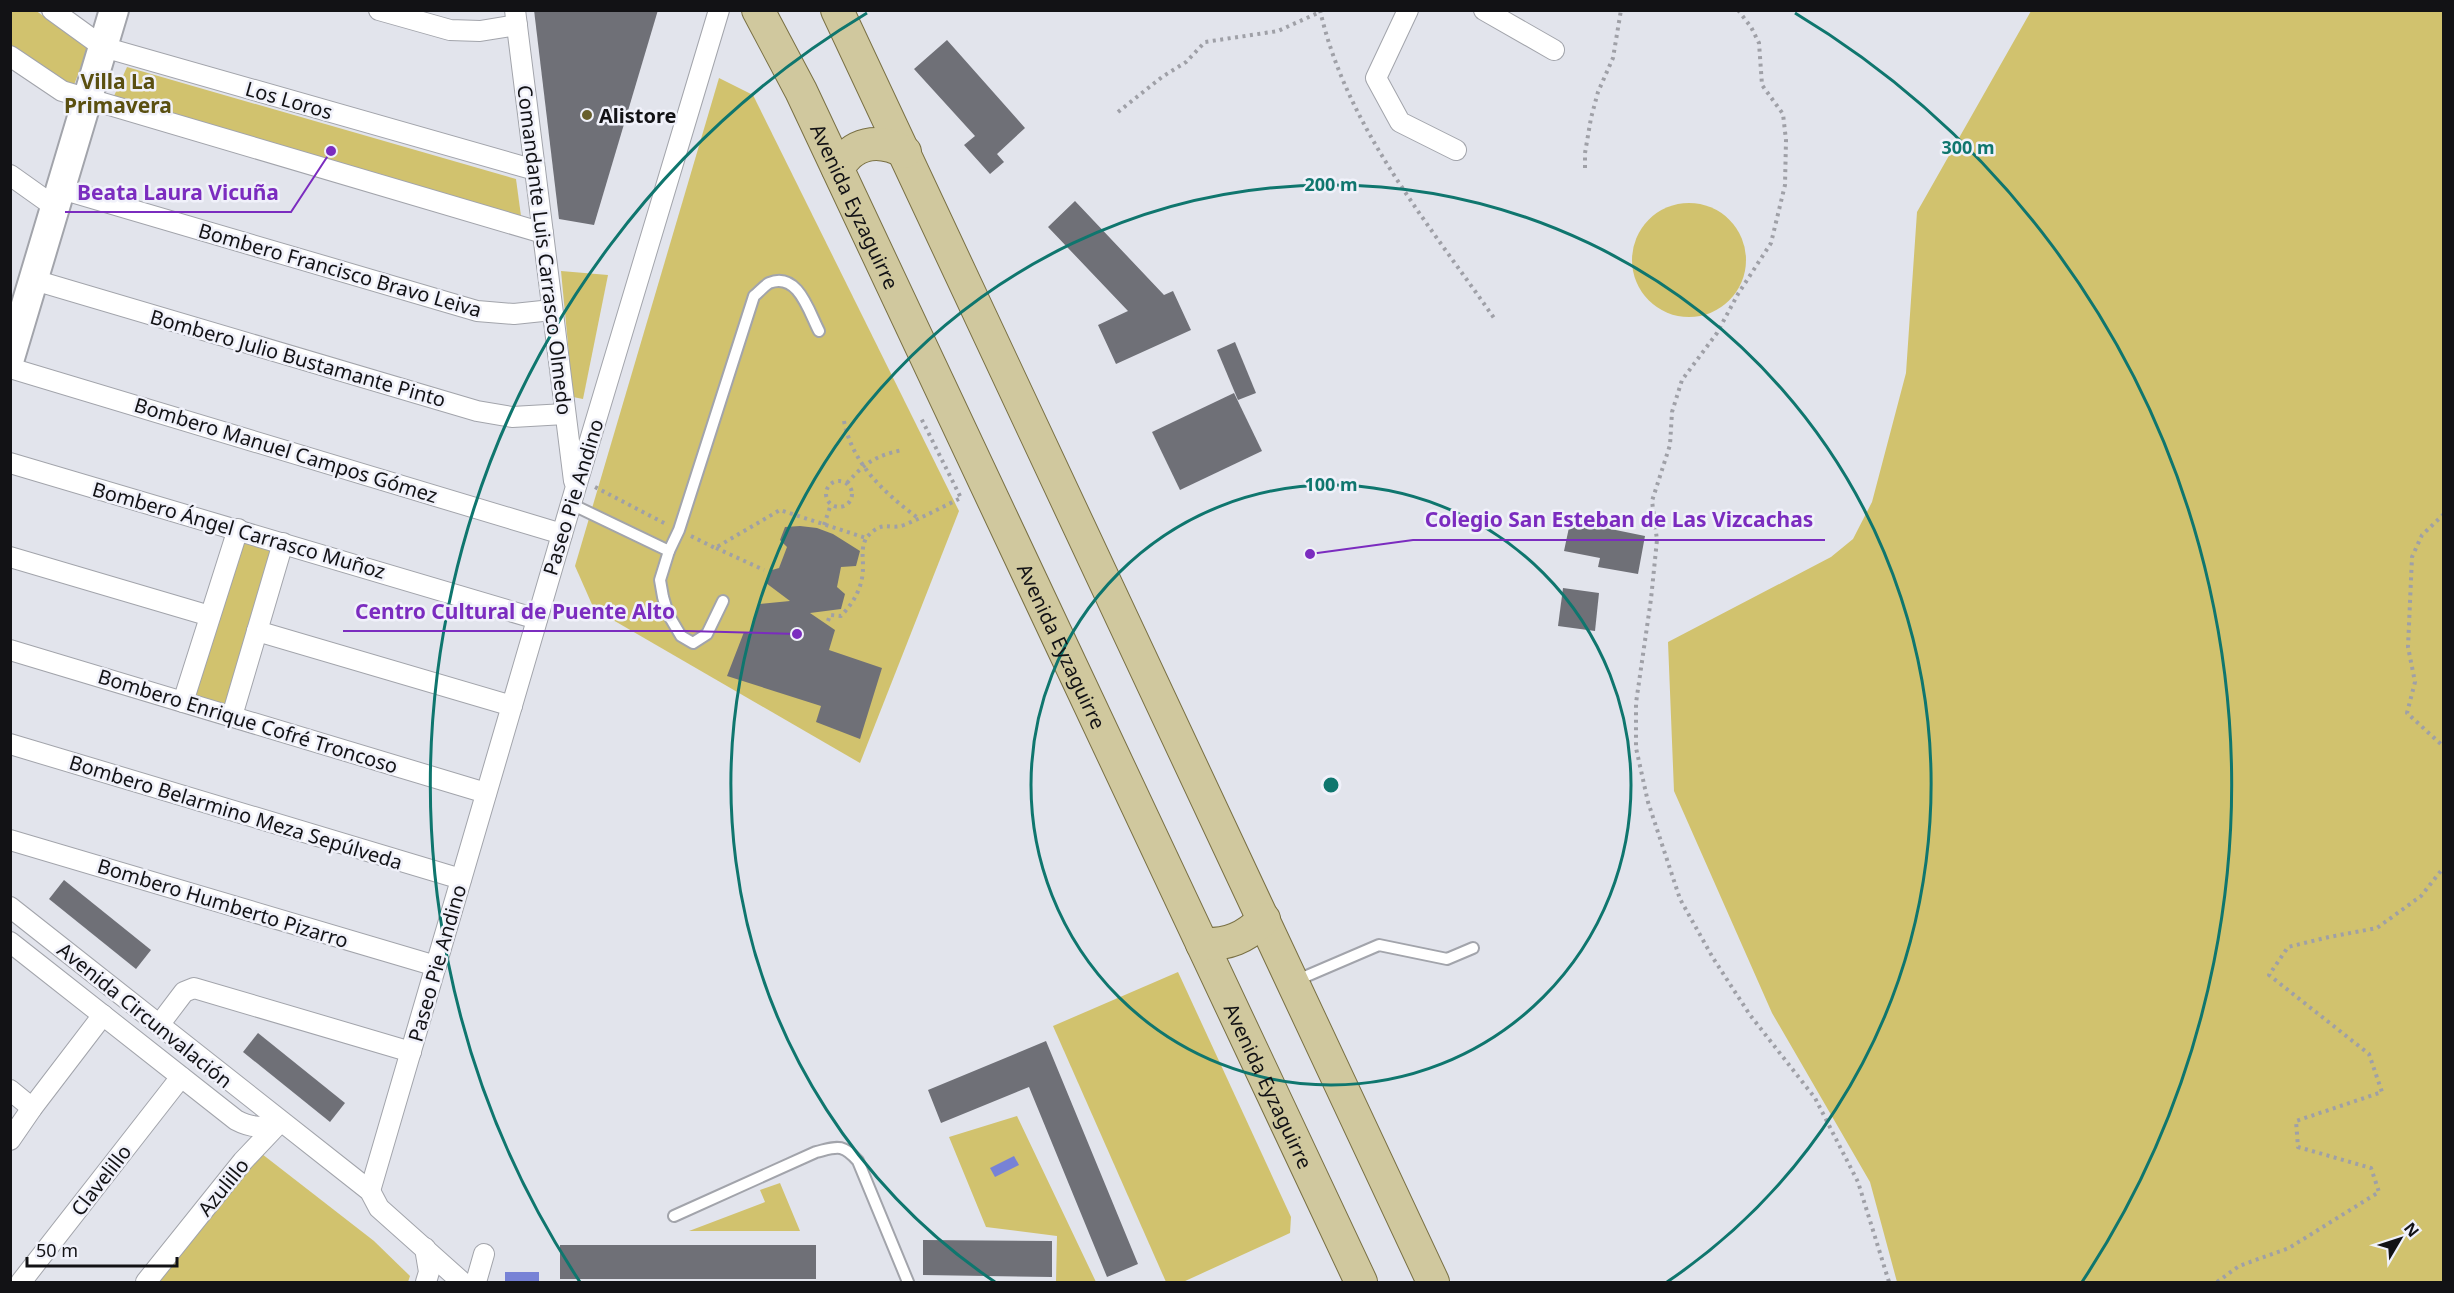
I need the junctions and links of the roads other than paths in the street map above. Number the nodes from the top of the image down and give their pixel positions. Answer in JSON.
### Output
{"nodes":[{"id":1,"x":52,"y":10,"type":"edge"},
{"id":2,"x":114,"y":10,"type":"edge"},
{"id":3,"x":379,"y":10,"type":"edge"},
{"id":4,"x":719,"y":10,"type":"edge"},
{"id":5,"x":758,"y":10,"type":"edge"},
{"id":6,"x":837,"y":10,"type":"edge"},
{"id":7,"x":1408,"y":10,"type":"edge"},
{"id":8,"x":1484,"y":10,"type":"edge"},
{"id":9,"x":516,"y":18,"type":"edge"},
{"id":10,"x":103,"y":47,"type":"junction"},
{"id":11,"x":1554,"y":50,"type":"dead end"},
{"id":12,"x":10,"y":56,"type":"edge"},
{"id":13,"x":88,"y":97,"type":"junction"},
{"id":14,"x":1456,"y":150,"type":"dead end"},
{"id":15,"x":905,"y":152,"type":"junction"},
{"id":16,"x":838,"y":169,"type":"junction"},
{"id":17,"x":535,"y":170,"type":"junction"},
{"id":18,"x":10,"y":175,"type":"edge"},
{"id":19,"x":58,"y":198,"type":"junction"},
{"id":20,"x":543,"y":233,"type":"junction"},
{"id":21,"x":24,"y":291,"type":"edge"},
{"id":22,"x":552,"y":310,"type":"junction"},
{"id":23,"x":819,"y":331,"type":"dead end"},
{"id":24,"x":10,"y":358,"type":"edge"},
{"id":25,"x":10,"y":368,"type":"edge"},
{"id":26,"x":566,"y":414,"type":"junction"},
{"id":27,"x":10,"y":463,"type":"edge"},
{"id":28,"x":575,"y":491,"type":"junction"},
{"id":29,"x":238,"y":529,"type":"junction"},
{"id":30,"x":562,"y":534,"type":"junction"},
{"id":31,"x":283,"y":543,"type":"junction"},
{"id":32,"x":669,"y":551,"type":"junction"},
{"id":33,"x":10,"y":557,"type":"edge"},
{"id":34,"x":723,"y":602,"type":"dead end"},
{"id":35,"x":210,"y":616,"type":"junction"},
{"id":36,"x":537,"y":619,"type":"junction"},
{"id":37,"x":257,"y":631,"type":"junction"},
{"id":38,"x":10,"y":650,"type":"edge"},
{"id":39,"x":183,"y":702,"type":"junction"},
{"id":40,"x":512,"y":706,"type":"junction"},
{"id":41,"x":232,"y":716,"type":"junction"},
{"id":42,"x":10,"y":744,"type":"edge"},
{"id":43,"x":486,"y":793,"type":"junction"},
{"id":44,"x":10,"y":840,"type":"edge"},
{"id":45,"x":461,"y":879,"type":"junction"},
{"id":46,"x":10,"y":907,"type":"edge"},
{"id":47,"x":1264,"y":919,"type":"junction"},
{"id":48,"x":10,"y":942,"type":"edge"},
{"id":49,"x":1202,"y":944,"type":"junction"},
{"id":50,"x":1473,"y":948,"type":"dead end"},
{"id":51,"x":435,"y":966,"type":"junction"},
{"id":52,"x":1293,"y":982,"type":"junction"},
{"id":53,"x":103,"y":1015,"type":"junction"},
{"id":54,"x":159,"y":1025,"type":"junction"},
{"id":55,"x":411,"y":1053,"type":"junction"},
{"id":56,"x":181,"y":1077,"type":"junction"},
{"id":57,"x":10,"y":1090,"type":"edge"},
{"id":58,"x":32,"y":1108,"type":"junction"},
{"id":59,"x":280,"y":1122,"type":"junction"},
{"id":60,"x":10,"y":1140,"type":"edge"},
{"id":61,"x":370,"y":1191,"type":"junction"},
{"id":62,"x":674,"y":1216,"type":"dead end"},
{"id":63,"x":425,"y":1248,"type":"junction"},
{"id":64,"x":484,"y":1254,"type":"dead end"},
{"id":65,"x":21,"y":1282,"type":"edge"},
{"id":66,"x":146,"y":1282,"type":"edge"},
{"id":67,"x":426,"y":1282,"type":"edge"},
{"id":68,"x":462,"y":1282,"type":"edge"},
{"id":69,"x":476,"y":1282,"type":"edge"},
{"id":70,"x":908,"y":1282,"type":"edge"},
{"id":71,"x":1361,"y":1282,"type":"edge"},
{"id":72,"x":1434,"y":1282,"type":"edge"}],
"edges":[{"from":1,"to":10,"type":"street","name":"Los Loros"},
{"from":2,"to":10,"type":"street"},
{"from":3,"to":9,"type":"street"},
{"from":4,"to":28,"type":"street","name":"Paseo Pie Andino"},
{"from":5,"to":16,"type":"main road","name":"Avenida Eyzaguirre"},
{"from":6,"to":15,"type":"main road"},
{"from":7,"to":14,"type":"street"},
{"from":8,"to":11,"type":"street"},
{"from":9,"to":17,"type":"street","name":"Comandante Luis Carrasco Olmedo"},
{"from":10,"to":13,"type":"street"},
{"from":10,"to":17,"type":"street","name":"Los Loros"},
{"from":12,"to":13,"type":"street"},
{"from":13,"to":19,"type":"street"},
{"from":13,"to":20,"type":"street"},
{"from":15,"to":16,"type":"main road"},
{"from":15,"to":47,"type":"main road"},
{"from":16,"to":49,"type":"main road","name":"Avenida Eyzaguirre"},
{"from":17,"to":20,"type":"street","name":"Comandante Luis Carrasco Olmedo"},
{"from":18,"to":19,"type":"street","name":"Bombero Francisco Bravo Leiva"},
{"from":19,"to":21,"type":"street"},
{"from":19,"to":22,"type":"street","name":"Bombero Francisco Bravo Leiva"},
{"from":20,"to":22,"type":"street","name":"Comandante Luis Carrasco Olmedo"},
{"from":21,"to":24,"type":"street"},
{"from":21,"to":26,"type":"street","name":"Bombero Julio Bustamante Pinto"},
{"from":22,"to":26,"type":"street","name":"Comandante Luis Carrasco Olmedo"},
{"from":23,"to":32,"type":"lane"},
{"from":25,"to":30,"type":"street","name":"Bombero Manuel Campos Gómez"},
{"from":26,"to":28,"type":"street","name":"Comandante Luis Carrasco Olmedo"},
{"from":27,"to":29,"type":"street","name":"Bombero Ángel Carrasco Muñoz"},
{"from":28,"to":30,"type":"street","name":"Paseo Pie Andino"},
{"from":28,"to":32,"type":"lane"},
{"from":29,"to":31,"type":"street","name":"Bombero Ángel Carrasco Muñoz"},
{"from":29,"to":35,"type":"street"},
{"from":30,"to":36,"type":"street","name":"Paseo Pie Andino"},
{"from":31,"to":36,"type":"street","name":"Bombero Ángel Carrasco Muñoz"},
{"from":31,"to":37,"type":"street"},
{"from":32,"to":34,"type":"lane"},
{"from":33,"to":35,"type":"street"},
{"from":35,"to":39,"type":"street"},
{"from":36,"to":40,"type":"street","name":"Paseo Pie Andino"},
{"from":37,"to":40,"type":"street"},
{"from":37,"to":41,"type":"street"},
{"from":38,"to":39,"type":"street","name":"Bombero Enrique Cofré Troncoso"},
{"from":39,"to":41,"type":"street","name":"Bombero Enrique Cofré Troncoso"},
{"from":40,"to":43,"type":"street","name":"Paseo Pie Andino"},
{"from":41,"to":43,"type":"street","name":"Bombero Enrique Cofré Troncoso"},
{"from":42,"to":45,"type":"street","name":"Bombero Belarmino Meza Sepúlveda"},
{"from":43,"to":45,"type":"street","name":"Paseo Pie Andino"},
{"from":44,"to":51,"type":"street","name":"Bombero Humberto Pizarro"},
{"from":45,"to":51,"type":"street","name":"Paseo Pie Andino"},
{"from":46,"to":54,"type":"street","name":"Avenida Circunvalación"},
{"from":47,"to":49,"type":"main road"},
{"from":47,"to":52,"type":"main road"},
{"from":48,"to":53,"type":"street","name":"Avenida Circunvalación"},
{"from":49,"to":71,"type":"main road","name":"Avenida Eyzaguirre"},
{"from":50,"to":52,"type":"lane"},
{"from":51,"to":55,"type":"street","name":"Paseo Pie Andino"},
{"from":52,"to":72,"type":"main road"},
{"from":53,"to":56,"type":"street","name":"Avenida Circunvalación"},
{"from":53,"to":58,"type":"street"},
{"from":54,"to":55,"type":"street"},
{"from":54,"to":59,"type":"street","name":"Avenida Circunvalación"},
{"from":55,"to":61,"type":"street","name":"Paseo Pie Andino"},
{"from":56,"to":59,"type":"street","name":"Avenida Circunvalación"},
{"from":56,"to":65,"type":"street","name":"Clavelillo"},
{"from":57,"to":58,"type":"street"},
{"from":58,"to":60,"type":"street"},
{"from":59,"to":61,"type":"street","name":"Avenida Circunvalación"},
{"from":59,"to":66,"type":"street","name":"Azulillo"},
{"from":61,"to":63,"type":"street","name":"Avenida Circunvalación"},
{"from":62,"to":70,"type":"lane"},
{"from":63,"to":67,"type":"street"},
{"from":63,"to":68,"type":"street","name":"Avenida Circunvalación"},
{"from":64,"to":69,"type":"street"}]}
